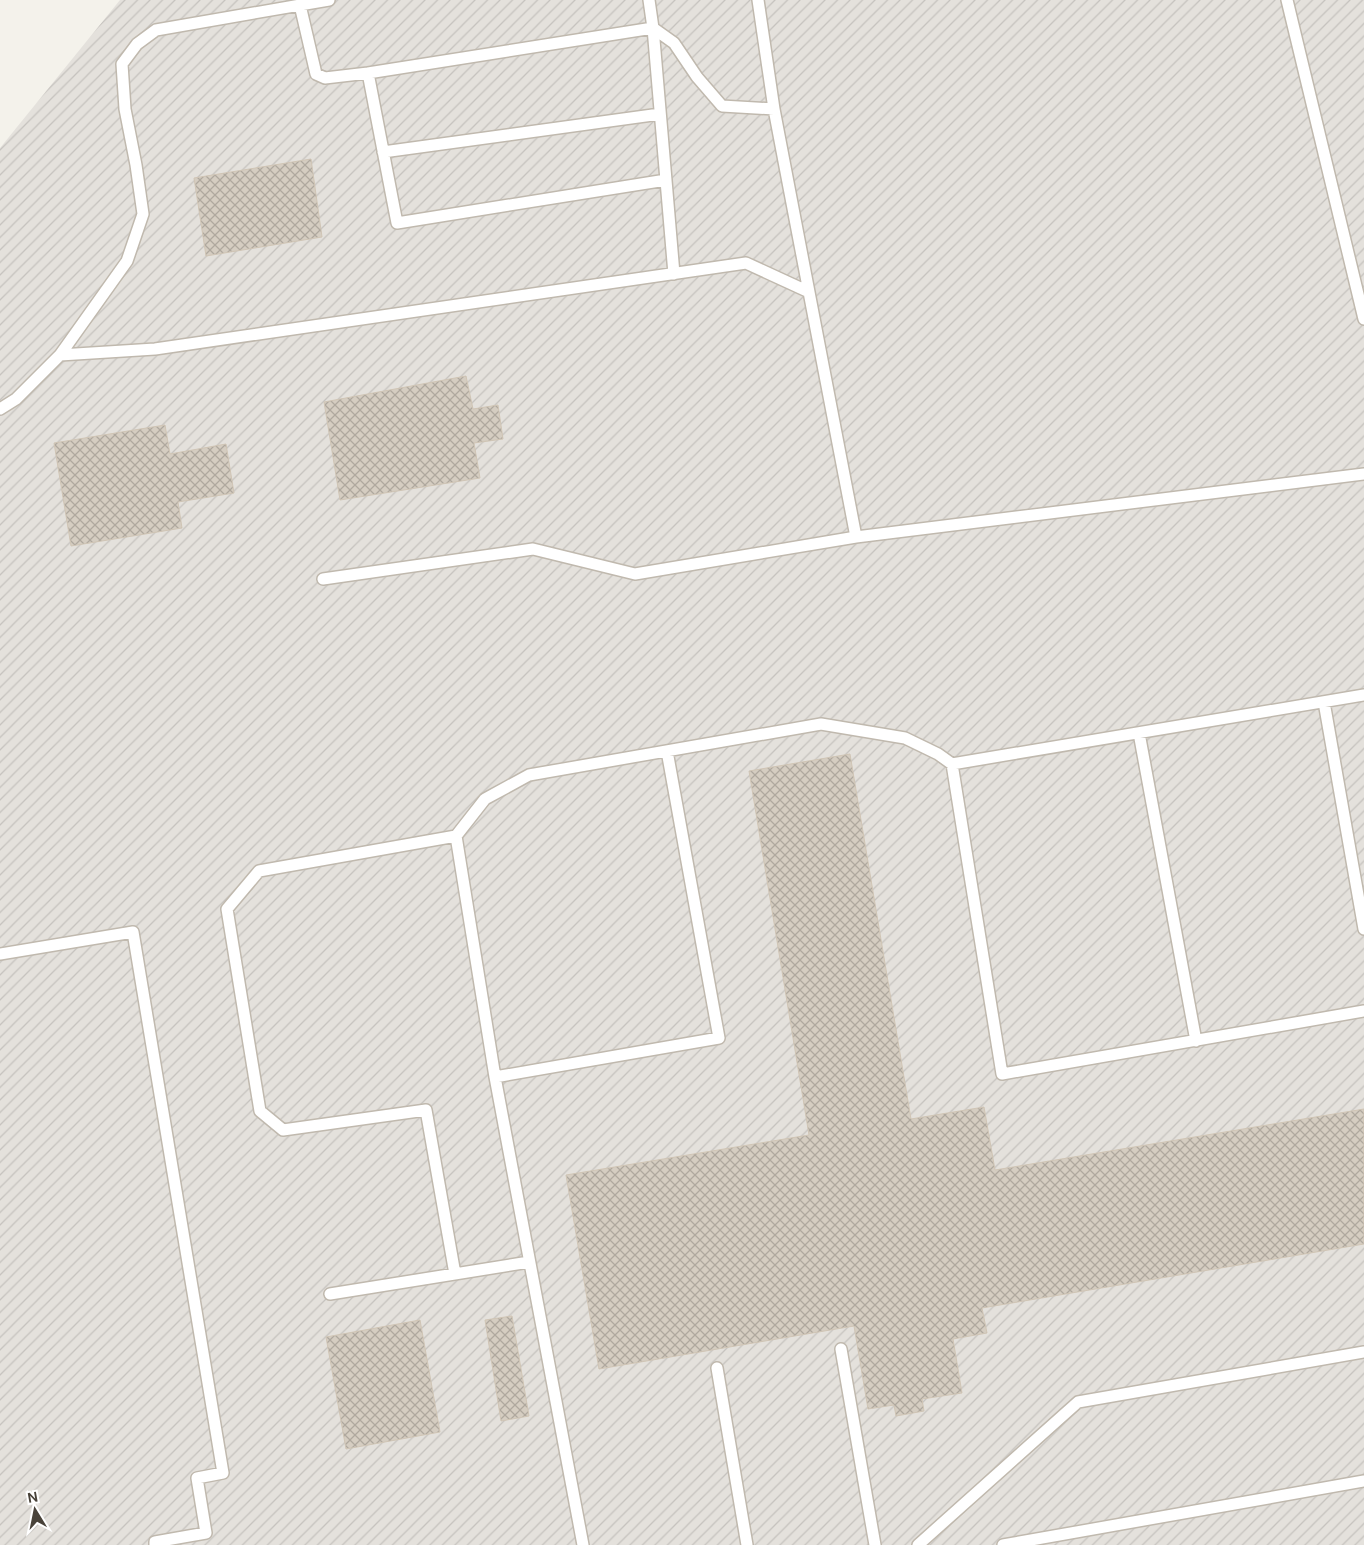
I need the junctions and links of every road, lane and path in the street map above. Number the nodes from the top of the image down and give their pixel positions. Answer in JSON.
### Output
{"nodes":[{"id":1,"x":329,"y":0,"type":"edge"},
{"id":2,"x":649,"y":0,"type":"edge"},
{"id":3,"x":758,"y":0,"type":"edge"},
{"id":4,"x":1287,"y":0,"type":"edge"},
{"id":5,"x":300,"y":5,"type":"junction"},
{"id":6,"x":653,"y":28,"type":"junction"},
{"id":7,"x":368,"y":73,"type":"junction"},
{"id":8,"x":774,"y":109,"type":"junction"},
{"id":9,"x":660,"y":114,"type":"junction"},
{"id":10,"x":383,"y":152,"type":"junction"},
{"id":11,"x":666,"y":180,"type":"junction"},
{"id":12,"x":674,"y":274,"type":"junction"},
{"id":13,"x":809,"y":292,"type":"junction"},
{"id":14,"x":1364,"y":319,"type":"edge"},
{"id":15,"x":60,"y":355,"type":"junction"},
{"id":16,"x":0,"y":409,"type":"edge"},
{"id":17,"x":1364,"y":474,"type":"edge"},
{"id":18,"x":856,"y":536,"type":"junction"},
{"id":19,"x":323,"y":579,"type":"dead end"},
{"id":20,"x":1364,"y":695,"type":"edge"},
{"id":21,"x":1324,"y":702,"type":"junction"},
{"id":22,"x":1138,"y":733,"type":"junction"},
{"id":23,"x":667,"y":751,"type":"junction"},
{"id":24,"x":952,"y":764,"type":"junction"},
{"id":25,"x":456,"y":836,"type":"junction"},
{"id":26,"x":1364,"y":929,"type":"edge"},
{"id":27,"x":0,"y":954,"type":"edge"},
{"id":28,"x":1364,"y":1011,"type":"edge"},
{"id":29,"x":1196,"y":1041,"type":"junction"},
{"id":30,"x":496,"y":1077,"type":"junction"},
{"id":31,"x":529,"y":1262,"type":"junction"},
{"id":32,"x":454,"y":1274,"type":"junction"},
{"id":33,"x":330,"y":1294,"type":"dead end"},
{"id":34,"x":841,"y":1348,"type":"dead end"},
{"id":35,"x":1364,"y":1352,"type":"edge"},
{"id":36,"x":717,"y":1368,"type":"dead end"},
{"id":37,"x":1364,"y":1481,"type":"edge"},
{"id":38,"x":155,"y":1545,"type":"edge"},
{"id":39,"x":583,"y":1545,"type":"edge"},
{"id":40,"x":747,"y":1545,"type":"edge"},
{"id":41,"x":874,"y":1545,"type":"edge"},
{"id":42,"x":918,"y":1545,"type":"edge"},
{"id":43,"x":1003,"y":1545,"type":"edge"}],
"edges":[{"from":1,"to":5,"type":"lane"},
{"from":2,"to":6,"type":"lane"},
{"from":3,"to":8,"type":"lane"},
{"from":4,"to":14,"type":"lane"},
{"from":5,"to":7,"type":"lane"},
{"from":5,"to":15,"type":"lane"},
{"from":6,"to":7,"type":"lane"},
{"from":6,"to":8,"type":"lane"},
{"from":6,"to":9,"type":"lane"},
{"from":7,"to":10,"type":"lane"},
{"from":8,"to":13,"type":"lane"},
{"from":9,"to":10,"type":"lane"},
{"from":9,"to":11,"type":"lane"},
{"from":10,"to":11,"type":"lane"},
{"from":11,"to":12,"type":"lane"},
{"from":12,"to":13,"type":"lane"},
{"from":12,"to":15,"type":"lane"},
{"from":13,"to":18,"type":"lane"},
{"from":15,"to":16,"type":"lane"},
{"from":17,"to":18,"type":"lane"},
{"from":18,"to":19,"type":"lane"},
{"from":20,"to":21,"type":"lane"},
{"from":21,"to":22,"type":"lane"},
{"from":21,"to":26,"type":"lane"},
{"from":22,"to":24,"type":"lane"},
{"from":22,"to":29,"type":"lane"},
{"from":23,"to":24,"type":"lane"},
{"from":23,"to":25,"type":"lane"},
{"from":23,"to":30,"type":"lane"},
{"from":24,"to":29,"type":"lane"},
{"from":25,"to":30,"type":"lane"},
{"from":25,"to":32,"type":"lane"},
{"from":27,"to":38,"type":"lane"},
{"from":28,"to":29,"type":"lane"},
{"from":30,"to":31,"type":"lane"},
{"from":31,"to":32,"type":"lane"},
{"from":31,"to":39,"type":"lane"},
{"from":32,"to":33,"type":"lane"},
{"from":34,"to":41,"type":"lane"},
{"from":35,"to":42,"type":"lane"},
{"from":36,"to":40,"type":"lane"},
{"from":37,"to":43,"type":"lane"}]}
